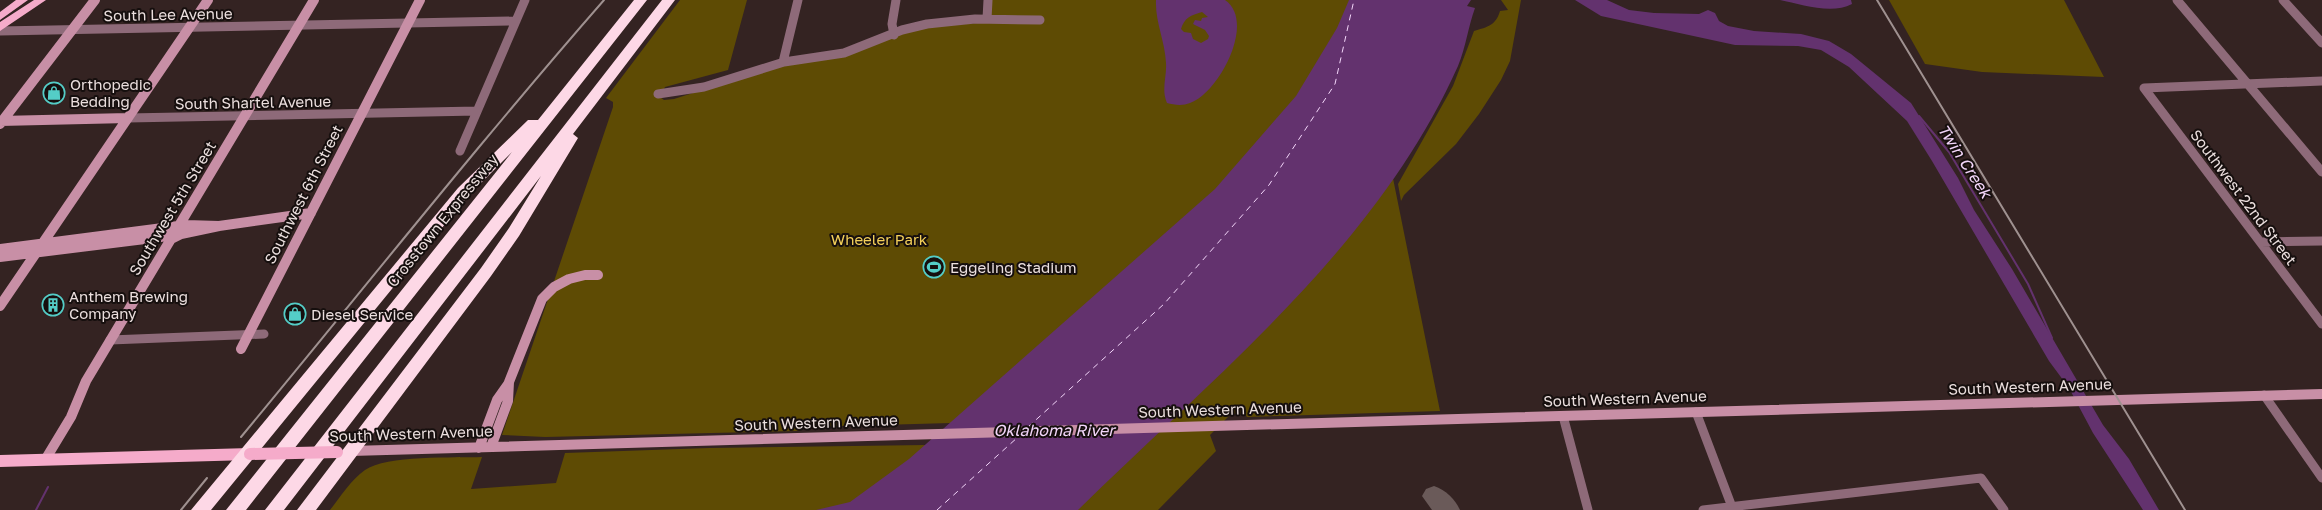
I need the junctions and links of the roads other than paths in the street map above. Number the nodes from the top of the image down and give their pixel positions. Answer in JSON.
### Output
{"nodes":[{"id":1,"x":23,"y":0,"type":"edge"},
{"id":2,"x":41,"y":0,"type":"edge"},
{"id":3,"x":95,"y":0,"type":"edge"},
{"id":4,"x":208,"y":0,"type":"edge"},
{"id":5,"x":314,"y":0,"type":"edge"},
{"id":6,"x":420,"y":0,"type":"edge"},
{"id":7,"x":525,"y":0,"type":"edge"},
{"id":8,"x":641,"y":0,"type":"edge"},
{"id":9,"x":669,"y":0,"type":"edge"},
{"id":10,"x":798,"y":0,"type":"edge"},
{"id":11,"x":896,"y":0,"type":"edge"},
{"id":12,"x":988,"y":0,"type":"edge"},
{"id":13,"x":2177,"y":0,"type":"edge"},
{"id":14,"x":2283,"y":0,"type":"edge"},
{"id":15,"x":0,"y":16,"type":"edge"},
{"id":16,"x":987,"y":19,"type":"junction"},
{"id":17,"x":1040,"y":20,"type":"dead end"},
{"id":18,"x":516,"y":21,"type":"junction"},
{"id":19,"x":408,"y":23,"type":"junction"},
{"id":20,"x":299,"y":26,"type":"junction"},
{"id":21,"x":189,"y":28,"type":"junction"},
{"id":22,"x":0,"y":29,"type":"edge"},
{"id":23,"x":73,"y":29,"type":"junction"},
{"id":24,"x":894,"y":34,"type":"junction"},
{"id":25,"x":2322,"y":43,"type":"edge"},
{"id":26,"x":783,"y":62,"type":"junction"},
{"id":27,"x":581,"y":76,"type":"junction"},
{"id":28,"x":2322,"y":81,"type":"edge"},
{"id":29,"x":2246,"y":82,"type":"junction"},
{"id":30,"x":658,"y":94,"type":"dead end"},
{"id":31,"x":595,"y":95,"type":"junction"},
{"id":32,"x":477,"y":111,"type":"junction"},
{"id":33,"x":361,"y":114,"type":"junction"},
{"id":34,"x":244,"y":116,"type":"junction"},
{"id":35,"x":128,"y":118,"type":"junction"},
{"id":36,"x":1,"y":122,"type":"edge"},
{"id":37,"x":460,"y":151,"type":"dead end"},
{"id":38,"x":2322,"y":172,"type":"edge"},
{"id":39,"x":311,"y":213,"type":"junction"},
{"id":40,"x":178,"y":226,"type":"junction"},
{"id":41,"x":219,"y":226,"type":"junction"},
{"id":42,"x":171,"y":239,"type":"junction"},
{"id":43,"x":2322,"y":241,"type":"edge"},
{"id":44,"x":2261,"y":242,"type":"junction"},
{"id":45,"x":42,"y":244,"type":"junction"},
{"id":46,"x":0,"y":249,"type":"edge"},
{"id":47,"x":36,"y":253,"type":"junction"},
{"id":48,"x":0,"y":258,"type":"edge"},
{"id":49,"x":598,"y":275,"type":"dead end"},
{"id":50,"x":0,"y":306,"type":"edge"},
{"id":51,"x":2322,"y":324,"type":"edge"},
{"id":52,"x":264,"y":334,"type":"dead end"},
{"id":53,"x":248,"y":335,"type":"junction"},
{"id":54,"x":110,"y":340,"type":"junction"},
{"id":55,"x":241,"y":349,"type":"dead end"},
{"id":56,"x":509,"y":382,"type":"junction"},
{"id":57,"x":2322,"y":394,"type":"edge"},
{"id":58,"x":2264,"y":395,"type":"junction"},
{"id":59,"x":1696,"y":412,"type":"junction"},
{"id":60,"x":1563,"y":416,"type":"junction"},
{"id":61,"x":491,"y":447,"type":"junction"},
{"id":62,"x":479,"y":448,"type":"junction"},
{"id":63,"x":344,"y":451,"type":"junction"},
{"id":64,"x":248,"y":454,"type":"junction"},
{"id":65,"x":46,"y":460,"type":"junction"},
{"id":66,"x":0,"y":461,"type":"edge"},
{"id":67,"x":2322,"y":478,"type":"edge"},
{"id":68,"x":1732,"y":507,"type":"junction"},
{"id":69,"x":1748,"y":508,"type":"edge"},
{"id":70,"x":200,"y":510,"type":"edge"},
{"id":71,"x":235,"y":510,"type":"edge"},
{"id":72,"x":274,"y":510,"type":"edge"},
{"id":73,"x":306,"y":510,"type":"edge"},
{"id":74,"x":1588,"y":510,"type":"edge"},
{"id":75,"x":1703,"y":510,"type":"edge"},
{"id":76,"x":2004,"y":510,"type":"edge"}],
"edges":[{"from":1,"to":15,"type":"main road"},
{"from":2,"to":22,"type":"main road"},
{"from":3,"to":23,"type":"main road"},
{"from":4,"to":21,"type":"main road"},
{"from":5,"to":20,"type":"main road","name":"Southwest 5th Street"},
{"from":6,"to":19,"type":"main road","name":"Southwest 6th Street"},
{"from":7,"to":18,"type":"street"},
{"from":8,"to":27,"type":"highway","name":"Crosstown Expressway"},
{"from":9,"to":31,"type":"highway"},
{"from":10,"to":26,"type":"street"},
{"from":11,"to":24,"type":"street"},
{"from":12,"to":16,"type":"street"},
{"from":13,"to":29,"type":"street"},
{"from":14,"to":25,"type":"street"},
{"from":16,"to":17,"type":"street"},
{"from":16,"to":24,"type":"street"},
{"from":18,"to":19,"type":"street","name":"South Lee Avenue"},
{"from":18,"to":32,"type":"street"},
{"from":19,"to":20,"type":"street","name":"South Lee Avenue"},
{"from":19,"to":33,"type":"main road","name":"Southwest 6th Street"},
{"from":20,"to":21,"type":"street","name":"South Lee Avenue"},
{"from":20,"to":34,"type":"main road","name":"Southwest 5th Street"},
{"from":21,"to":23,"type":"street","name":"South Lee Avenue"},
{"from":21,"to":35,"type":"main road"},
{"from":22,"to":23,"type":"street","name":"South Lee Avenue"},
{"from":23,"to":36,"type":"main road"},
{"from":24,"to":26,"type":"street"},
{"from":26,"to":30,"type":"street"},
{"from":27,"to":64,"type":"highway"},
{"from":27,"to":71,"type":"highway","name":"Crosstown Expressway"},
{"from":28,"to":29,"type":"street"},
{"from":29,"to":38,"type":"street"},
{"from":29,"to":44,"type":"street","name":"Southwest 22nd Street"},
{"from":31,"to":63,"type":"highway"},
{"from":31,"to":72,"type":"highway"},
{"from":32,"to":33,"type":"street","name":"South Shartel Avenue"},
{"from":32,"to":37,"type":"street"},
{"from":33,"to":34,"type":"street","name":"South Shartel Avenue"},
{"from":33,"to":39,"type":"main road","name":"Southwest 6th Street"},
{"from":34,"to":35,"type":"street","name":"South Shartel Avenue"},
{"from":34,"to":40,"type":"main road","name":"Southwest 5th Street"},
{"from":35,"to":36,"type":"main road","name":"South Shartel Avenue"},
{"from":35,"to":45,"type":"main road"},
{"from":39,"to":41,"type":"main road"},
{"from":39,"to":53,"type":"main road","name":"Southwest 6th Street"},
{"from":40,"to":41,"type":"main road"},
{"from":40,"to":42,"type":"main road","name":"Southwest 5th Street"},
{"from":40,"to":45,"type":"main road"},
{"from":40,"to":47,"type":"main road"},
{"from":41,"to":42,"type":"main road"},
{"from":42,"to":54,"type":"main road","name":"Southwest 5th Street"},
{"from":43,"to":44,"type":"street"},
{"from":44,"to":51,"type":"street","name":"Southwest 22nd Street"},
{"from":45,"to":46,"type":"main road"},
{"from":45,"to":47,"type":"main road"},
{"from":47,"to":48,"type":"main road"},
{"from":47,"to":50,"type":"main road"},
{"from":49,"to":56,"type":"main road"},
{"from":52,"to":53,"type":"street"},
{"from":53,"to":54,"type":"street"},
{"from":53,"to":55,"type":"main road","name":"Southwest 6th Street"},
{"from":54,"to":65,"type":"main road","name":"Southwest 5th Street"},
{"from":56,"to":61,"type":"main road"},
{"from":56,"to":62,"type":"main road"},
{"from":57,"to":58,"type":"main road","name":"South Western Avenue"},
{"from":58,"to":59,"type":"main road","name":"South Western Avenue"},
{"from":58,"to":67,"type":"street"},
{"from":59,"to":60,"type":"main road","name":"South Western Avenue"},
{"from":59,"to":68,"type":"street"},
{"from":60,"to":61,"type":"main road","name":"South Western Avenue"},
{"from":60,"to":74,"type":"street"},
{"from":61,"to":62,"type":"main road","name":"South Western Avenue"},
{"from":62,"to":63,"type":"main road","name":"South Western Avenue"},
{"from":63,"to":64,"type":"main road","name":"South Western Avenue","bridge":true},
{"from":63,"to":73,"type":"highway"},
{"from":64,"to":65,"type":"main road","name":"South Western Avenue"},
{"from":64,"to":70,"type":"highway"},
{"from":65,"to":66,"type":"main road","name":"South Western Avenue"},
{"from":68,"to":69,"type":"street"},
{"from":68,"to":75,"type":"street"},
{"from":69,"to":76,"type":"street"}]}
